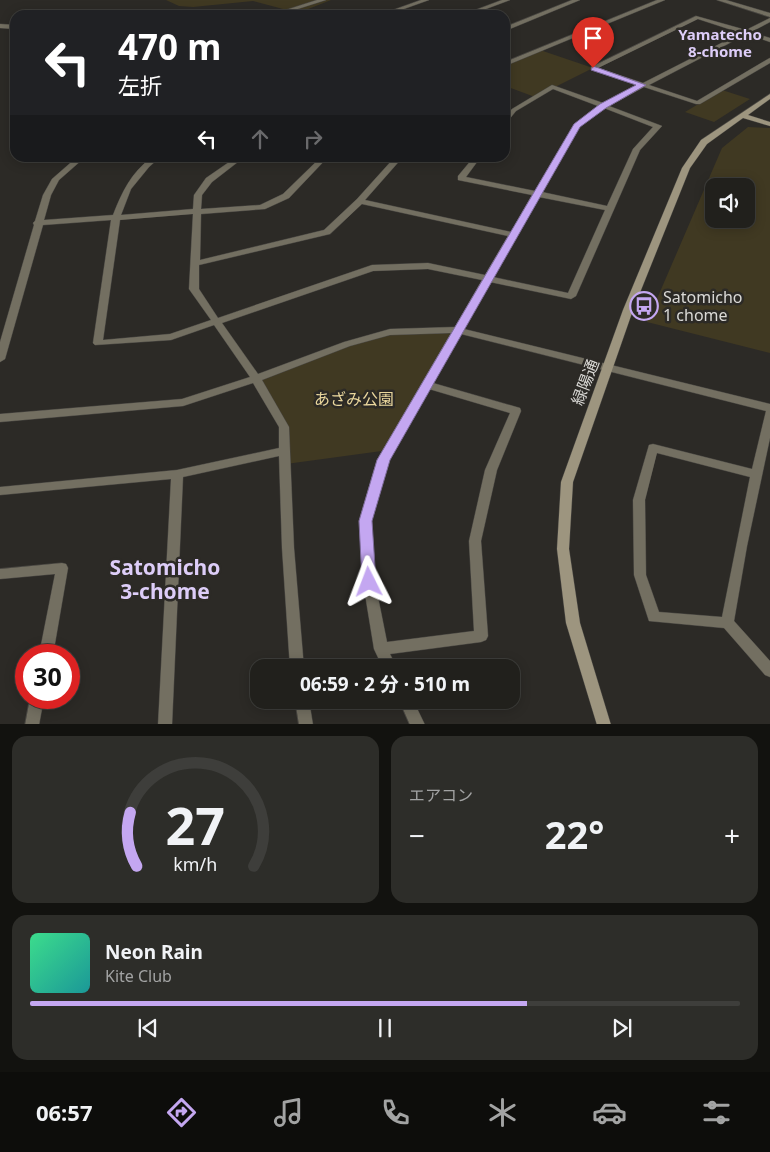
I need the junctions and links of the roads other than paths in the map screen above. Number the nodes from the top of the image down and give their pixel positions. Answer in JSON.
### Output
{"nodes":[{"id":1,"x":323,"y":0,"type":"edge"},
{"id":2,"x":426,"y":0,"type":"edge"},
{"id":3,"x":507,"y":0,"type":"edge"},
{"id":4,"x":577,"y":0,"type":"edge"},
{"id":5,"x":662,"y":0,"type":"edge"},
{"id":6,"x":720,"y":0,"type":"edge"},
{"id":7,"x":738,"y":0,"type":"edge"},
{"id":8,"x":730,"y":3,"type":"junction"},
{"id":9,"x":290,"y":10,"type":"edge"},
{"id":10,"x":397,"y":10,"type":"edge"},
{"id":11,"x":479,"y":10,"type":"edge"},
{"id":12,"x":770,"y":15,"type":"edge"},
{"id":13,"x":770,"y":20,"type":"edge"},
{"id":14,"x":510,"y":27,"type":"edge"},
{"id":15,"x":744,"y":32,"type":"junction"},
{"id":16,"x":770,"y":40,"type":"edge"},
{"id":17,"x":770,"y":60,"type":"edge"},
{"id":18,"x":510,"y":62,"type":"edge"},
{"id":19,"x":643,"y":85,"type":"junction"},
{"id":20,"x":770,"y":96,"type":"edge"},
{"id":21,"x":603,"y":106,"type":"junction"},
{"id":22,"x":745,"y":113,"type":"junction"},
{"id":23,"x":510,"y":115,"type":"edge"},
{"id":24,"x":770,"y":118,"type":"edge"},
{"id":25,"x":770,"y":124,"type":"edge"},
{"id":26,"x":75,"y":162,"type":"edge"},
{"id":27,"x":149,"y":162,"type":"edge"},
{"id":28,"x":234,"y":162,"type":"edge"},
{"id":29,"x":320,"y":162,"type":"edge"},
{"id":30,"x":394,"y":162,"type":"edge"},
{"id":31,"x":474,"y":162,"type":"edge"},
{"id":32,"x":537,"y":194,"type":"junction"},
{"id":33,"x":360,"y":201,"type":"junction"},
{"id":34,"x":610,"y":209,"type":"junction"},
{"id":35,"x":196,"y":211,"type":"junction"},
{"id":36,"x":116,"y":217,"type":"junction"},
{"id":37,"x":37,"y":223,"type":"junction"},
{"id":38,"x":513,"y":235,"type":"junction"},
{"id":39,"x":194,"y":264,"type":"junction"},
{"id":40,"x":487,"y":278,"type":"junction"},
{"id":41,"x":216,"y":322,"type":"junction"},
{"id":42,"x":457,"y":330,"type":"junction"},
{"id":43,"x":0,"y":359,"type":"edge"},
{"id":44,"x":609,"y":368,"type":"junction"},
{"id":45,"x":256,"y":379,"type":"junction"},
{"id":46,"x":426,"y":384,"type":"junction"},
{"id":47,"x":770,"y":408,"type":"edge"},
{"id":48,"x":770,"y":413,"type":"edge"},
{"id":49,"x":0,"y":418,"type":"edge"},
{"id":50,"x":286,"y":451,"type":"junction"},
{"id":51,"x":178,"y":474,"type":"junction"},
{"id":52,"x":756,"y":474,"type":"junction"},
{"id":53,"x":0,"y":491,"type":"edge"},
{"id":54,"x":0,"y":574,"type":"edge"},
{"id":55,"x":727,"y":623,"type":"junction"},
{"id":56,"x":48,"y":644,"type":"edge"},
{"id":57,"x":381,"y":649,"type":"junction"},
{"id":58,"x":296,"y":659,"type":"edge"},
{"id":59,"x":386,"y":659,"type":"edge"},
{"id":60,"x":770,"y":671,"type":"edge"},
{"id":61,"x":35,"y":709,"type":"edge"},
{"id":62,"x":304,"y":709,"type":"edge"},
{"id":63,"x":410,"y":709,"type":"edge"},
{"id":64,"x":32,"y":724,"type":"edge"},
{"id":65,"x":165,"y":724,"type":"edge"},
{"id":66,"x":306,"y":724,"type":"edge"},
{"id":67,"x":418,"y":724,"type":"edge"},
{"id":68,"x":604,"y":724,"type":"edge"}],
"edges":[{"from":1,"to":9,"type":"street"},
{"from":2,"to":10,"type":"street"},
{"from":3,"to":11,"type":"street"},
{"from":4,"to":14,"type":"street"},
{"from":5,"to":18,"type":"street"},
{"from":6,"to":8,"type":"street"},
{"from":7,"to":8,"type":"street"},
{"from":8,"to":12,"type":"street"},
{"from":13,"to":15,"type":"street"},
{"from":15,"to":16,"type":"street"},
{"from":15,"to":19,"type":"street"},
{"from":15,"to":19,"type":"street"},
{"from":17,"to":19,"type":"street"},
{"from":19,"to":21,"type":"street"},
{"from":20,"to":22,"type":"street","name":"緑陽通"},
{"from":21,"to":23,"type":"street"},
{"from":21,"to":32,"type":"street"},
{"from":21,"to":34,"type":"street"},
{"from":22,"to":24,"type":"street"},
{"from":22,"to":25,"type":"street"},
{"from":22,"to":44,"type":"street","name":"緑陽通"},
{"from":26,"to":37,"type":"street"},
{"from":27,"to":36,"type":"street"},
{"from":28,"to":35,"type":"street"},
{"from":29,"to":35,"type":"street"},
{"from":30,"to":33,"type":"street"},
{"from":31,"to":32,"type":"street"},
{"from":32,"to":34,"type":"street"},
{"from":32,"to":38,"type":"street"},
{"from":33,"to":38,"type":"street"},
{"from":33,"to":39,"type":"street"},
{"from":34,"to":40,"type":"street"},
{"from":35,"to":36,"type":"street"},
{"from":35,"to":39,"type":"street"},
{"from":36,"to":37,"type":"street"},
{"from":36,"to":41,"type":"street"},
{"from":37,"to":43,"type":"street"},
{"from":38,"to":40,"type":"street"},
{"from":39,"to":41,"type":"street"},
{"from":40,"to":41,"type":"street"},
{"from":40,"to":42,"type":"street"},
{"from":41,"to":45,"type":"street"},
{"from":42,"to":44,"type":"street"},
{"from":42,"to":45,"type":"street"},
{"from":42,"to":46,"type":"street"},
{"from":44,"to":47,"type":"street"},
{"from":44,"to":68,"type":"street","name":"緑陽通"},
{"from":45,"to":49,"type":"street"},
{"from":45,"to":50,"type":"street"},
{"from":46,"to":57,"type":"street"},
{"from":46,"to":57,"type":"street"},
{"from":48,"to":52,"type":"street"},
{"from":50,"to":51,"type":"street"},
{"from":50,"to":58,"type":"street"},
{"from":51,"to":53,"type":"street"},
{"from":51,"to":65,"type":"street"},
{"from":52,"to":55,"type":"street"},
{"from":52,"to":55,"type":"street"},
{"from":54,"to":56,"type":"street"},
{"from":55,"to":60,"type":"street"},
{"from":57,"to":59,"type":"street"},
{"from":61,"to":64,"type":"street"},
{"from":62,"to":66,"type":"street"},
{"from":63,"to":67,"type":"street"}]}
